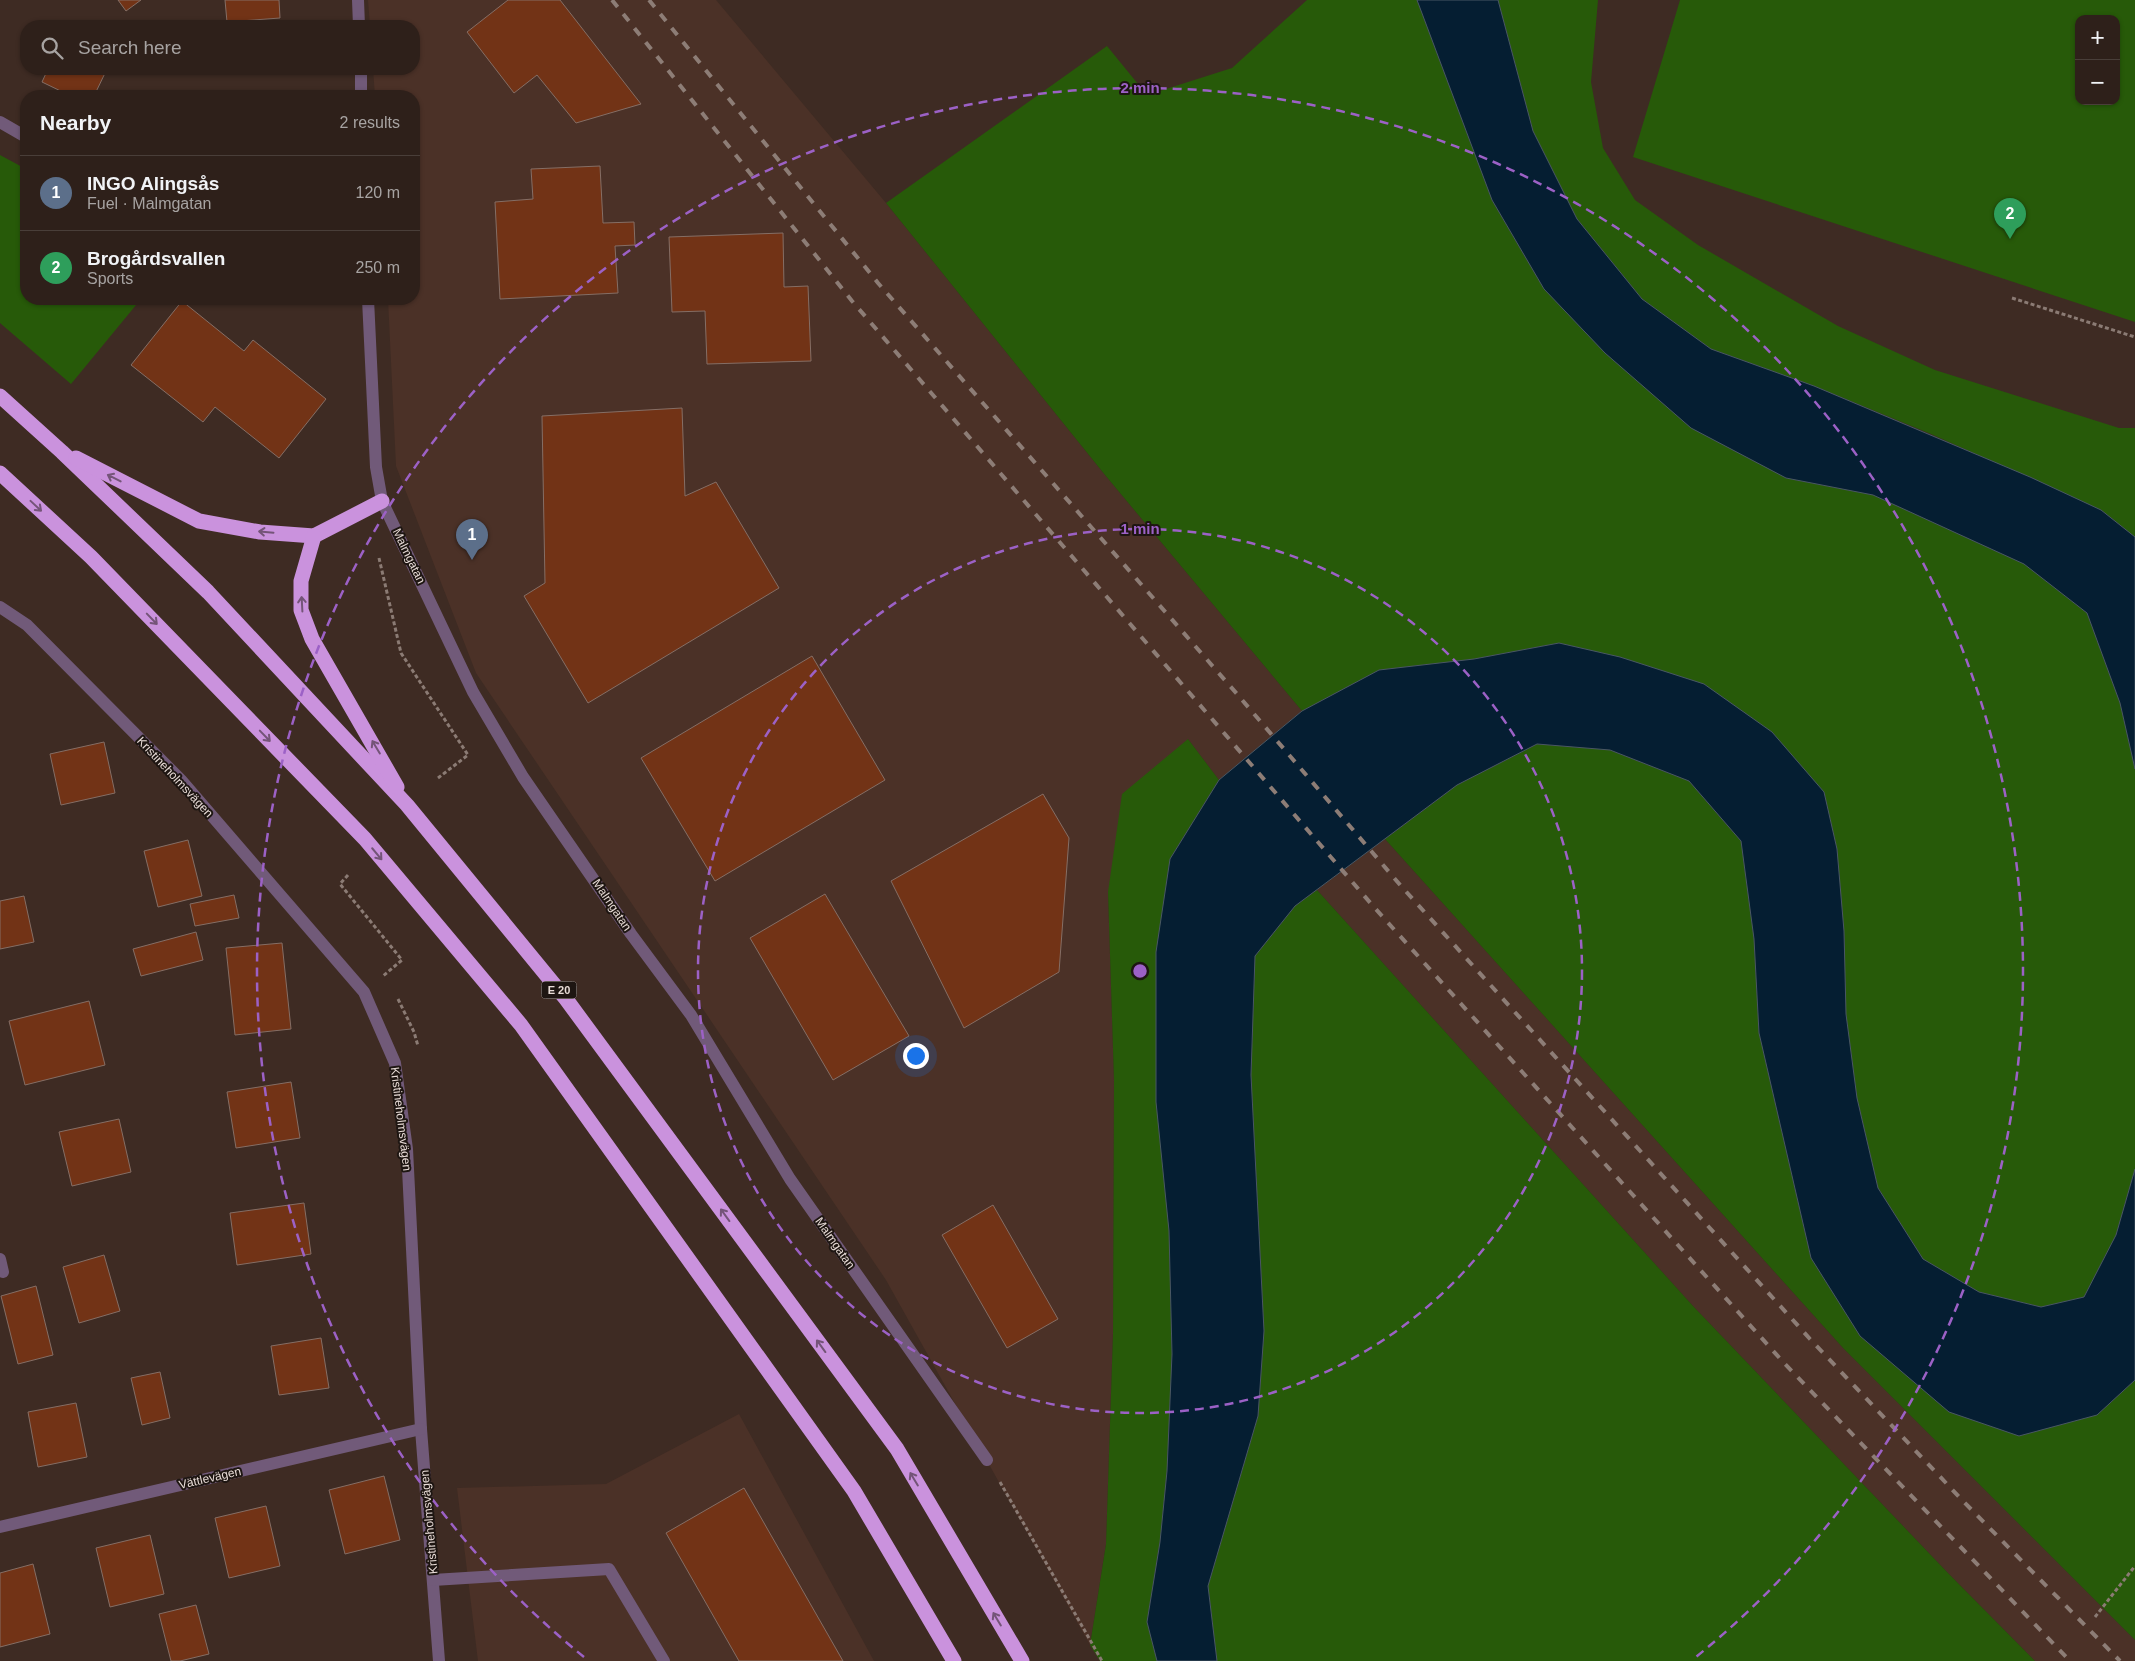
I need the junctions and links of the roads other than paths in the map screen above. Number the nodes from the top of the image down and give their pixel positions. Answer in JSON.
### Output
{"nodes":[{"id":1,"x":358,"y":0,"type":"edge"},
{"id":2,"x":359,"y":20,"type":"edge"},
{"id":3,"x":360,"y":75,"type":"edge"},
{"id":4,"x":361,"y":90,"type":"edge"},
{"id":5,"x":0,"y":122,"type":"edge"},
{"id":6,"x":20,"y":134,"type":"edge"},
{"id":7,"x":368,"y":305,"type":"edge"},
{"id":8,"x":0,"y":396,"type":"edge"},
{"id":9,"x":62,"y":452,"type":"junction"},
{"id":10,"x":0,"y":473,"type":"edge"},
{"id":11,"x":382,"y":500,"type":"junction"},
{"id":12,"x":314,"y":536,"type":"junction"},
{"id":13,"x":0,"y":607,"type":"edge"},
{"id":14,"x":407,"y":806,"type":"junction"},
{"id":15,"x":421,"y":1429,"type":"junction"},
{"id":16,"x":987,"y":1460,"type":"road end"},
{"id":17,"x":0,"y":1527,"type":"edge"},
{"id":18,"x":433,"y":1580,"type":"junction"},
{"id":19,"x":439,"y":1661,"type":"edge"},
{"id":20,"x":664,"y":1661,"type":"edge"},
{"id":21,"x":954,"y":1661,"type":"edge"},
{"id":22,"x":1022,"y":1661,"type":"edge"}],
"edges":[{"from":1,"to":2,"type":"street"},
{"from":3,"to":4,"type":"street"},
{"from":5,"to":6,"type":"street"},
{"from":7,"to":11,"type":"street","name":"Malmgatan"},
{"from":8,"to":9,"type":"highway","number":"E 20"},
{"from":12,"to":9,"type":"highway","one_way":true},
{"from":9,"to":14,"type":"highway","number":"E 20"},
{"from":10,"to":21,"type":"highway","one_way":true},
{"from":11,"to":12,"type":"highway"},
{"from":11,"to":16,"type":"street","name":"Malmgatan"},
{"from":14,"to":12,"type":"highway","one_way":true},
{"from":13,"to":15,"type":"street","name":"Kristineholmsvägen"},
{"from":22,"to":14,"type":"highway","number":"E 20","one_way":true},
{"from":15,"to":17,"type":"street","name":"Vättlevägen"},
{"from":15,"to":18,"type":"street","name":"Kristineholmsvägen"},
{"from":18,"to":19,"type":"street","name":"Kristineholmsvägen"},
{"from":18,"to":20,"type":"street"}]}
